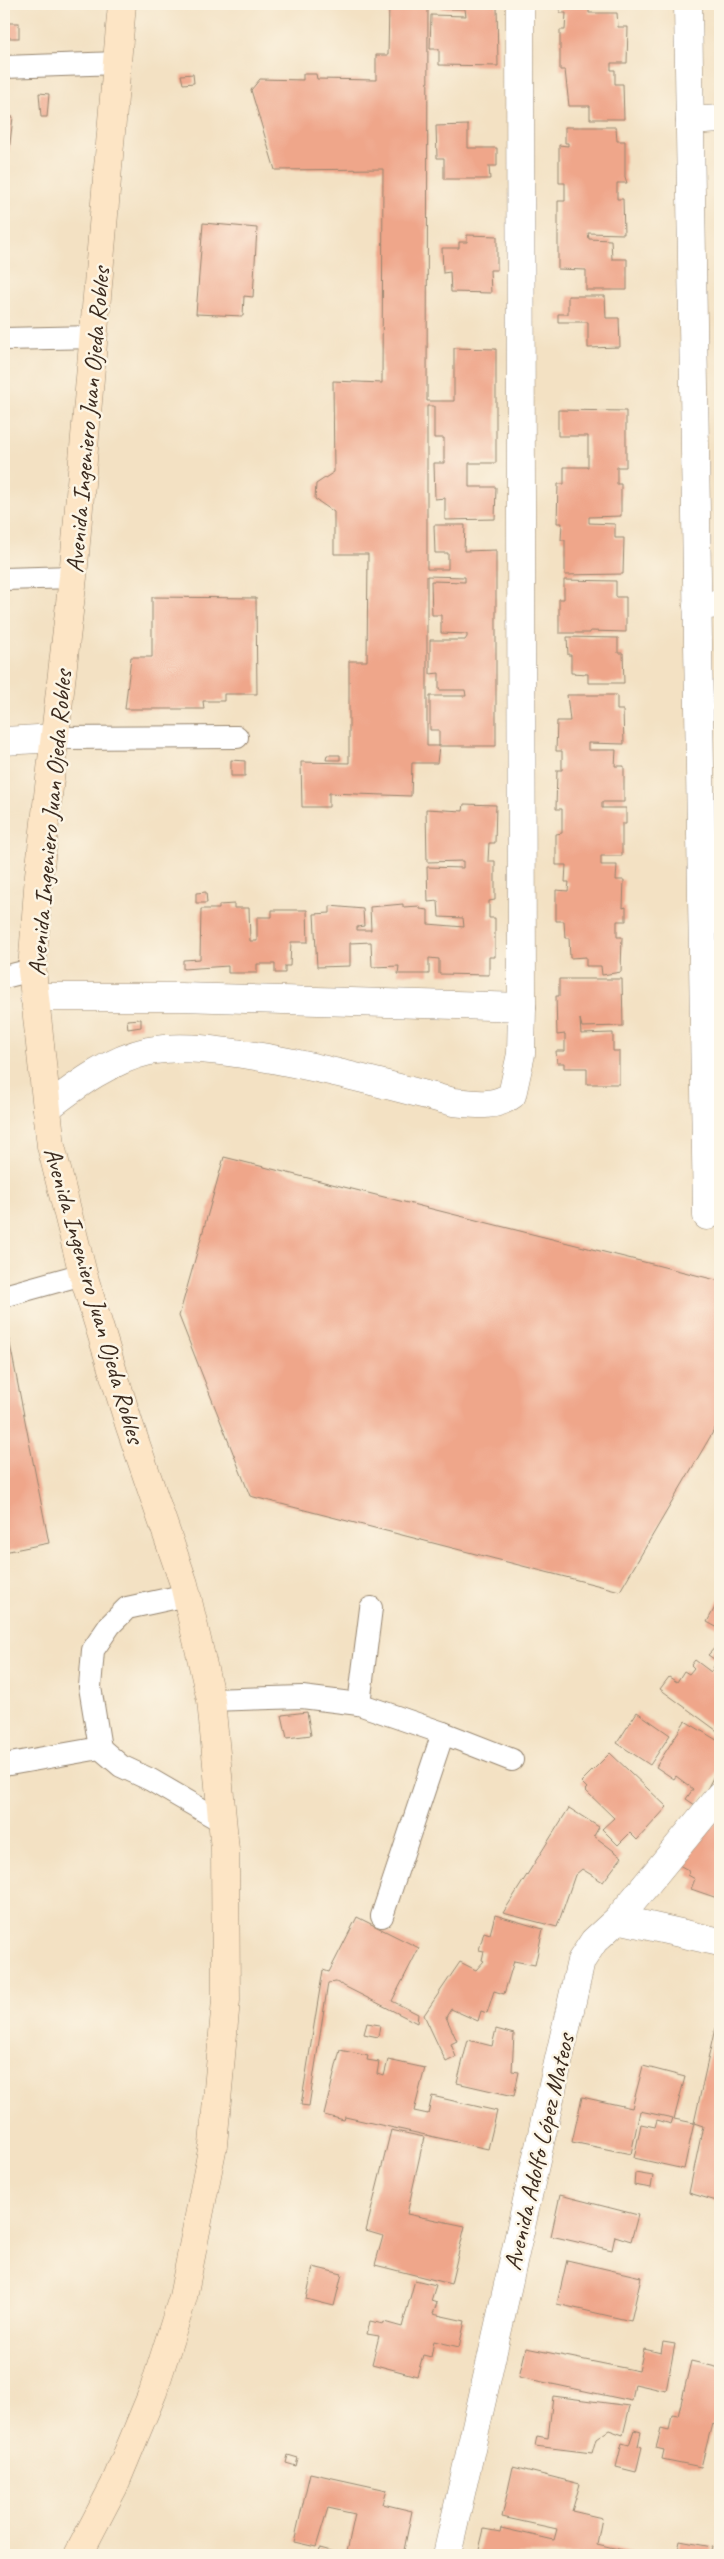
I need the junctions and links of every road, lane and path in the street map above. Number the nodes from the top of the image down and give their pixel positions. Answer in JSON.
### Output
{"nodes":[{"id":1,"x":122,"y":4,"type":"edge"},
{"id":2,"x":520,"y":4,"type":"edge"},
{"id":3,"x":688,"y":4,"type":"edge"},
{"id":4,"x":118,"y":63,"type":"junction"},
{"id":5,"x":4,"y":67,"type":"edge"},
{"id":6,"x":720,"y":119,"type":"edge"},
{"id":7,"x":690,"y":121,"type":"junction"},
{"id":8,"x":95,"y":337,"type":"junction"},
{"id":9,"x":4,"y":339,"type":"edge"},
{"id":10,"x":708,"y":536,"type":"edge"},
{"id":11,"x":74,"y":577,"type":"junction"},
{"id":12,"x":4,"y":579,"type":"edge"},
{"id":13,"x":709,"y":605,"type":"edge"},
{"id":14,"x":237,"y":736,"type":"dead end"},
{"id":15,"x":55,"y":738,"type":"junction"},
{"id":16,"x":4,"y":741,"type":"edge"},
{"id":17,"x":32,"y":970,"type":"junction"},
{"id":18,"x":4,"y":977,"type":"edge"},
{"id":19,"x":34,"y":997,"type":"junction"},
{"id":20,"x":522,"y":1007,"type":"junction"},
{"id":21,"x":47,"y":1108,"type":"junction"},
{"id":22,"x":708,"y":1216,"type":"dead end"},
{"id":23,"x":83,"y":1274,"type":"junction"},
{"id":24,"x":4,"y":1296,"type":"edge"},
{"id":25,"x":187,"y":1595,"type":"junction"},
{"id":26,"x":371,"y":1608,"type":"dead end"},
{"id":27,"x":211,"y":1700,"type":"junction"},
{"id":28,"x":359,"y":1704,"type":"junction"},
{"id":29,"x":443,"y":1732,"type":"junction"},
{"id":30,"x":100,"y":1748,"type":"junction"},
{"id":31,"x":512,"y":1760,"type":"dead end"},
{"id":32,"x":4,"y":1765,"type":"edge"},
{"id":33,"x":720,"y":1795,"type":"edge"},
{"id":34,"x":223,"y":1822,"type":"junction"},
{"id":35,"x":382,"y":1916,"type":"dead end"},
{"id":36,"x":618,"y":1919,"type":"junction"},
{"id":37,"x":720,"y":1942,"type":"edge"},
{"id":38,"x":78,"y":2555,"type":"edge"},
{"id":39,"x":447,"y":2555,"type":"edge"}],
"edges":[{"from":1,"to":4,"type":"main road","name":"Avenida Ingeniero Juan Ojeda Robles"},
{"from":2,"to":20,"type":"street"},
{"from":3,"to":7,"type":"street"},
{"from":4,"to":5,"type":"lane"},
{"from":4,"to":8,"type":"main road","name":"Avenida Ingeniero Juan Ojeda Robles"},
{"from":6,"to":7,"type":"street"},
{"from":7,"to":10,"type":"street"},
{"from":8,"to":9,"type":"lane"},
{"from":8,"to":11,"type":"main road","name":"Avenida Ingeniero Juan Ojeda Robles"},
{"from":10,"to":13,"type":"street"},
{"from":11,"to":12,"type":"lane"},
{"from":11,"to":15,"type":"main road","name":"Avenida Ingeniero Juan Ojeda Robles"},
{"from":13,"to":22,"type":"street"},
{"from":14,"to":15,"type":"lane"},
{"from":15,"to":16,"type":"street"},
{"from":15,"to":17,"type":"main road","name":"Avenida Ingeniero Juan Ojeda Robles"},
{"from":17,"to":18,"type":"lane"},
{"from":17,"to":19,"type":"main road","name":"Avenida Ingeniero Juan Ojeda Robles"},
{"from":19,"to":20,"type":"street"},
{"from":19,"to":21,"type":"main road","name":"Avenida Ingeniero Juan Ojeda Robles"},
{"from":20,"to":21,"type":"street"},
{"from":21,"to":23,"type":"main road","name":"Avenida Ingeniero Juan Ojeda Robles"},
{"from":23,"to":24,"type":"lane"},
{"from":23,"to":25,"type":"main road","name":"Avenida Ingeniero Juan Ojeda Robles"},
{"from":25,"to":27,"type":"main road","name":"Avenida Ingeniero Juan Ojeda Robles"},
{"from":25,"to":30,"type":"lane"},
{"from":26,"to":28,"type":"lane"},
{"from":27,"to":28,"type":"lane"},
{"from":27,"to":34,"type":"main road","name":"Avenida Ingeniero Juan Ojeda Robles"},
{"from":28,"to":29,"type":"lane"},
{"from":29,"to":31,"type":"lane"},
{"from":29,"to":35,"type":"lane"},
{"from":30,"to":32,"type":"lane"},
{"from":30,"to":34,"type":"lane"},
{"from":33,"to":36,"type":"street","name":"Avenida Adolfo López Mateos"},
{"from":34,"to":38,"type":"main road","name":"Avenida Ingeniero Juan Ojeda Robles"},
{"from":36,"to":37,"type":"street"},
{"from":36,"to":39,"type":"street","name":"Avenida Adolfo López Mateos"}]}
